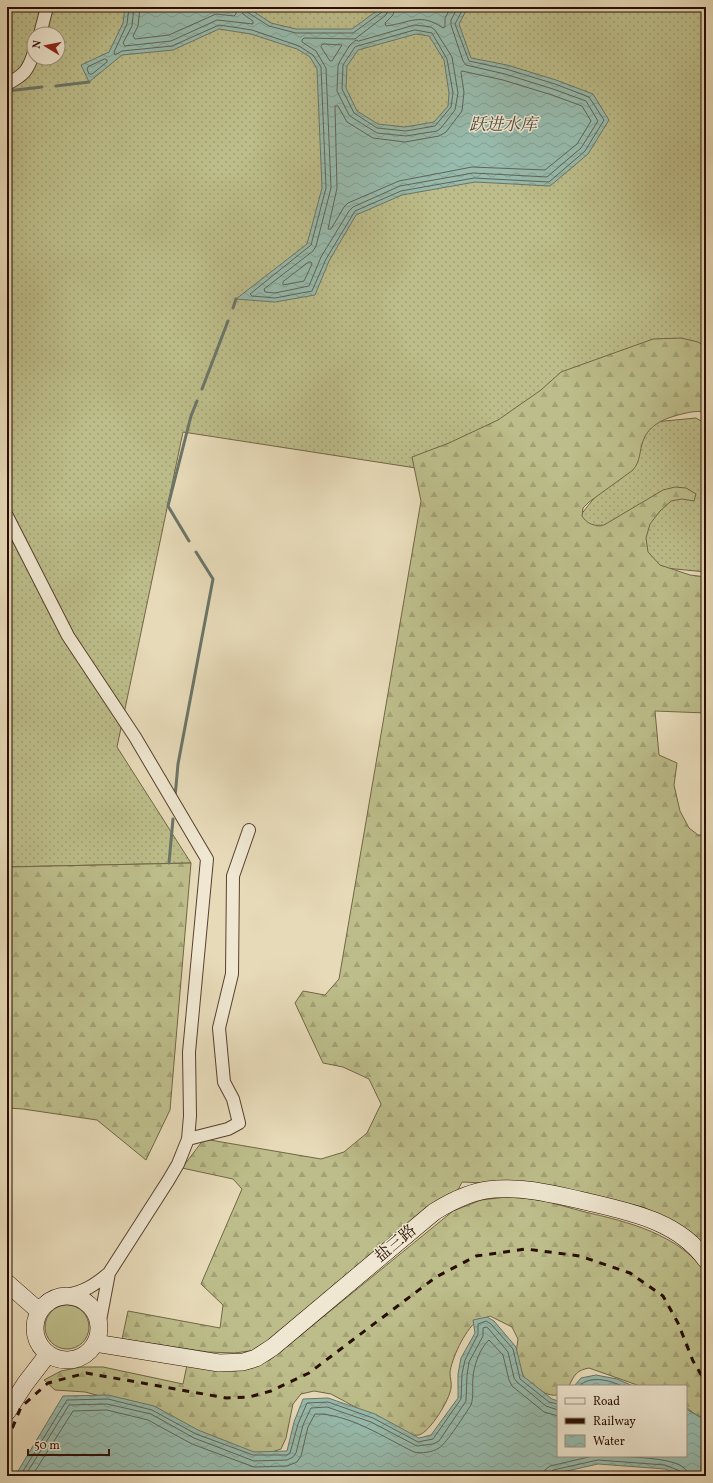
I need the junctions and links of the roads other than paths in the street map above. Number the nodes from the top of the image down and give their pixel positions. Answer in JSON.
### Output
{"nodes":[{"id":1,"x":47,"y":7,"type":"edge"},
{"id":2,"x":42,"y":26,"type":"edge"},
{"id":3,"x":30,"y":66,"type":"edge"},
{"id":4,"x":7,"y":84,"type":"edge"},
{"id":5,"x":7,"y":516,"type":"edge"},
{"id":6,"x":249,"y":830,"type":"dead end"},
{"id":7,"x":188,"y":1139,"type":"junction"},
{"id":8,"x":706,"y":1260,"type":"edge"},
{"id":9,"x":109,"y":1273,"type":"junction"},
{"id":10,"x":7,"y":1283,"type":"edge"},
{"id":11,"x":66,"y":1295,"type":"junction"},
{"id":12,"x":39,"y":1311,"type":"junction"},
{"id":13,"x":99,"y":1326,"type":"junction"},
{"id":14,"x":95,"y":1343,"type":"junction"},
{"id":15,"x":48,"y":1354,"type":"junction"},
{"id":16,"x":7,"y":1412,"type":"edge"}],
"edges":[{"from":1,"to":2,"type":"street"},
{"from":3,"to":4,"type":"street"},
{"from":5,"to":7,"type":"street"},
{"from":6,"to":7,"type":"street"},
{"from":7,"to":9,"type":"street"},
{"from":8,"to":14,"type":"main road","name":"盐三路"},
{"from":9,"to":11,"type":"street"},
{"from":9,"to":13,"type":"street"},
{"from":10,"to":12,"type":"main road"},
{"from":11,"to":12,"type":"main road"},
{"from":11,"to":13,"type":"main road"},
{"from":12,"to":15,"type":"main road"},
{"from":13,"to":14,"type":"main road"},
{"from":14,"to":15,"type":"main road"},
{"from":15,"to":16,"type":"main road"}]}
